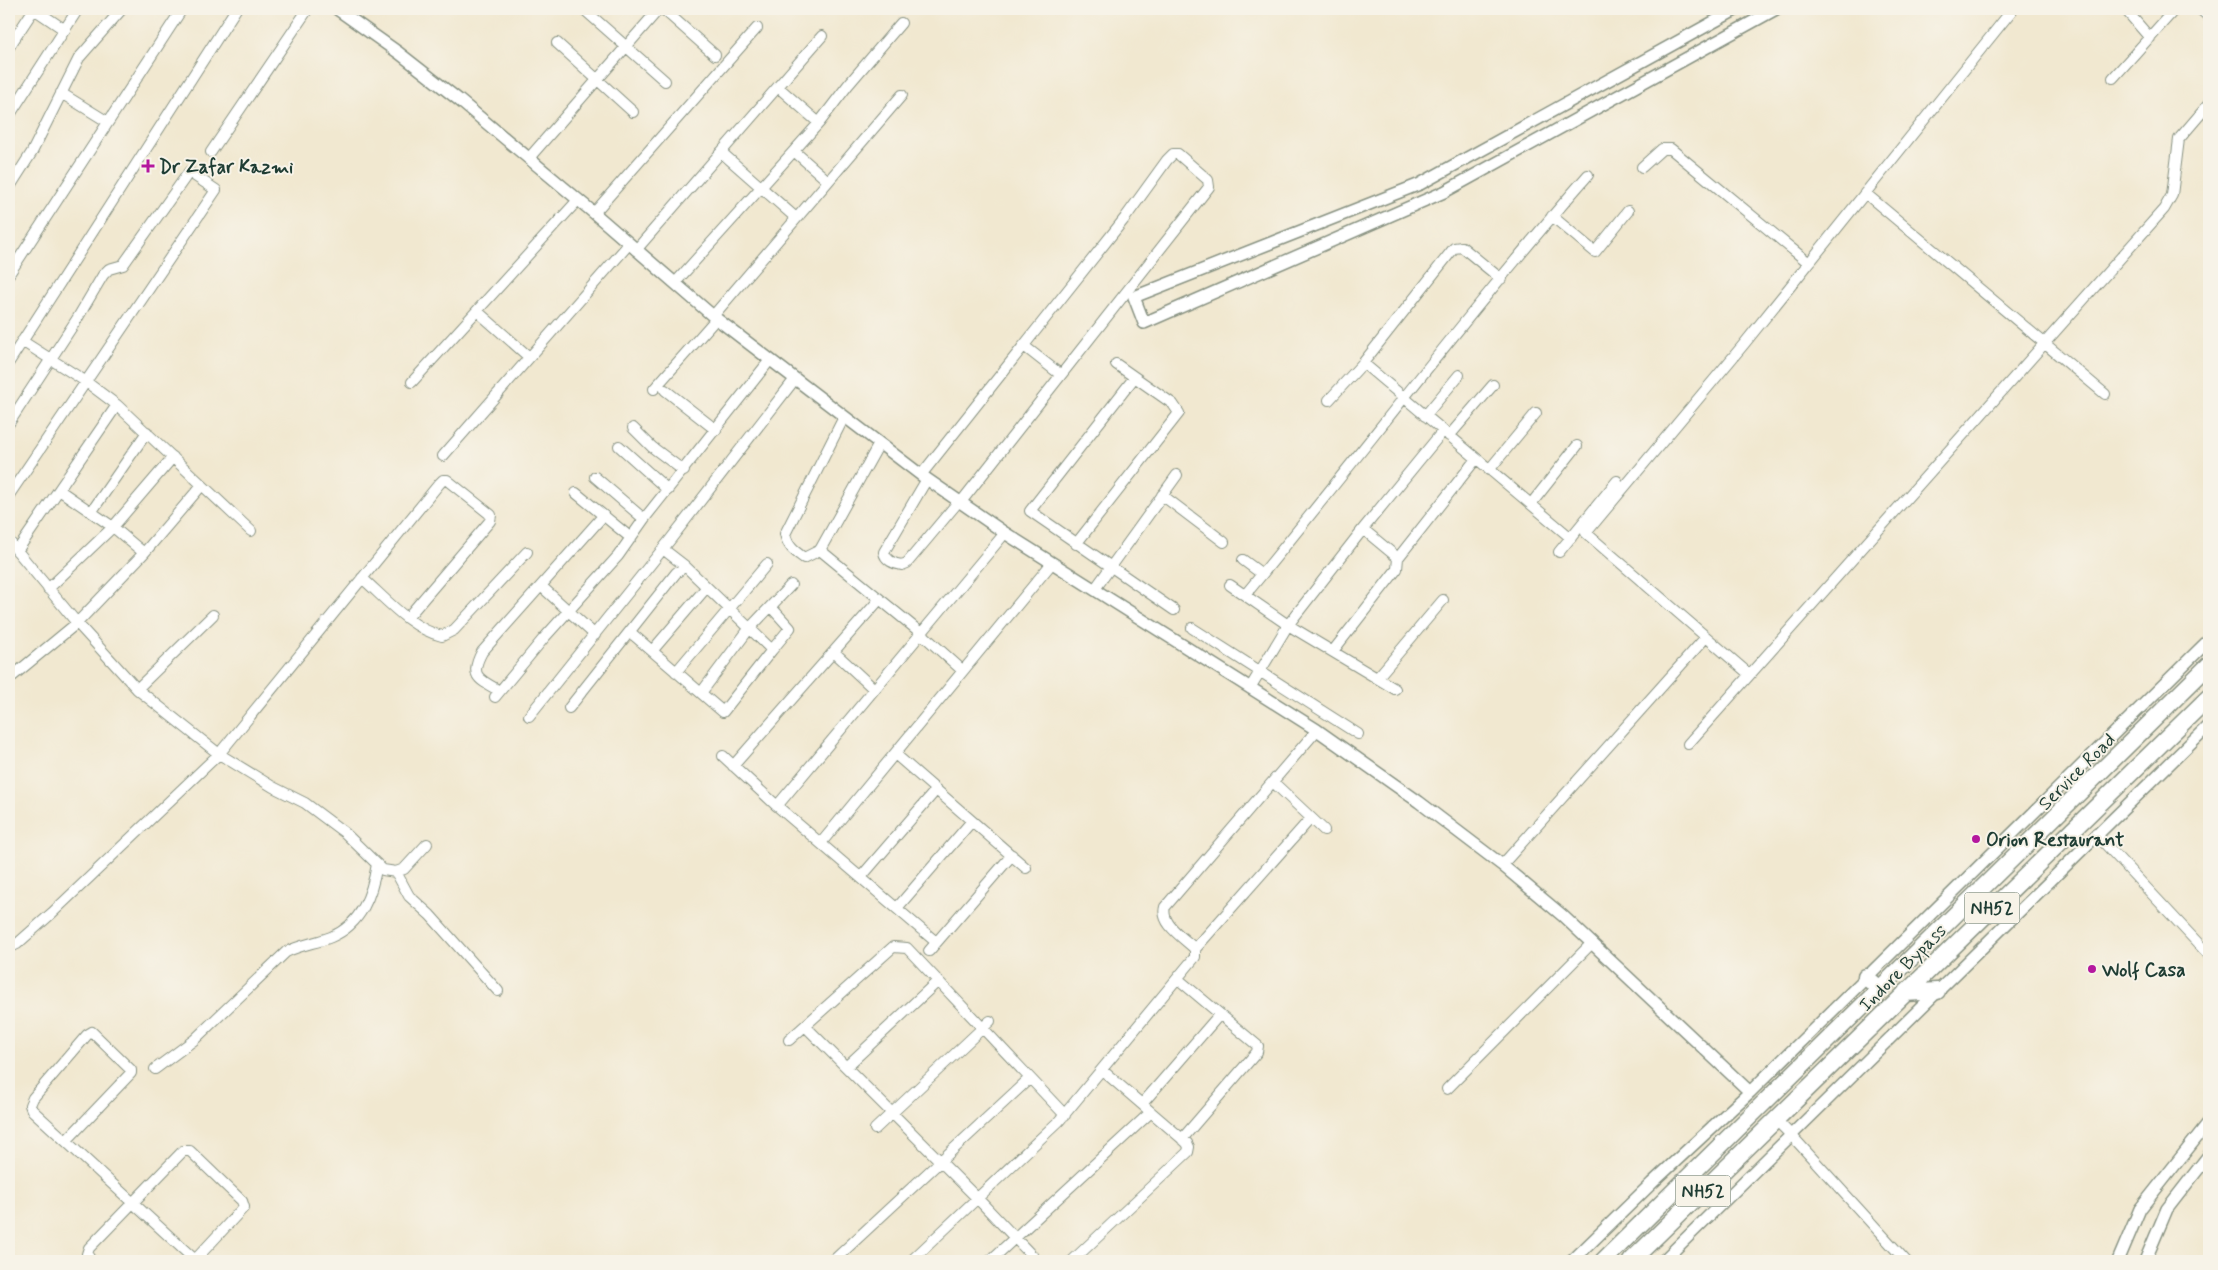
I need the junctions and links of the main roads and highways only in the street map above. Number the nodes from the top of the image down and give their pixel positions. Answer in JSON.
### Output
{"nodes":[{"id":1,"x":2203,"y":9,"type":"edge"},
{"id":2,"x":2209,"y":14,"type":"edge"},
{"id":3,"x":2209,"y":666,"type":"edge"},
{"id":4,"x":2209,"y":697,"type":"edge"},
{"id":5,"x":1866,"y":978,"type":"road end"},
{"id":6,"x":1880,"y":989,"type":"junction"},
{"id":7,"x":1937,"y":991,"type":"road end"},
{"id":8,"x":1905,"y":993,"type":"junction"},
{"id":9,"x":1603,"y":1261,"type":"edge"},
{"id":10,"x":1631,"y":1261,"type":"edge"}],
"edges":[{"from":1,"to":2,"type":"main road"},
{"from":3,"to":6,"type":"highway","name":"Indore Bypass","number":"NH52"},
{"from":4,"to":8,"type":"highway","name":"Indore Bypass","number":"NH52"},
{"from":5,"to":6,"type":"highway"},
{"from":6,"to":9,"type":"highway","name":"Indore Bypass","number":"NH52"},
{"from":7,"to":8,"type":"highway"},
{"from":8,"to":10,"type":"highway","name":"Indore Bypass","number":"NH52"}]}
